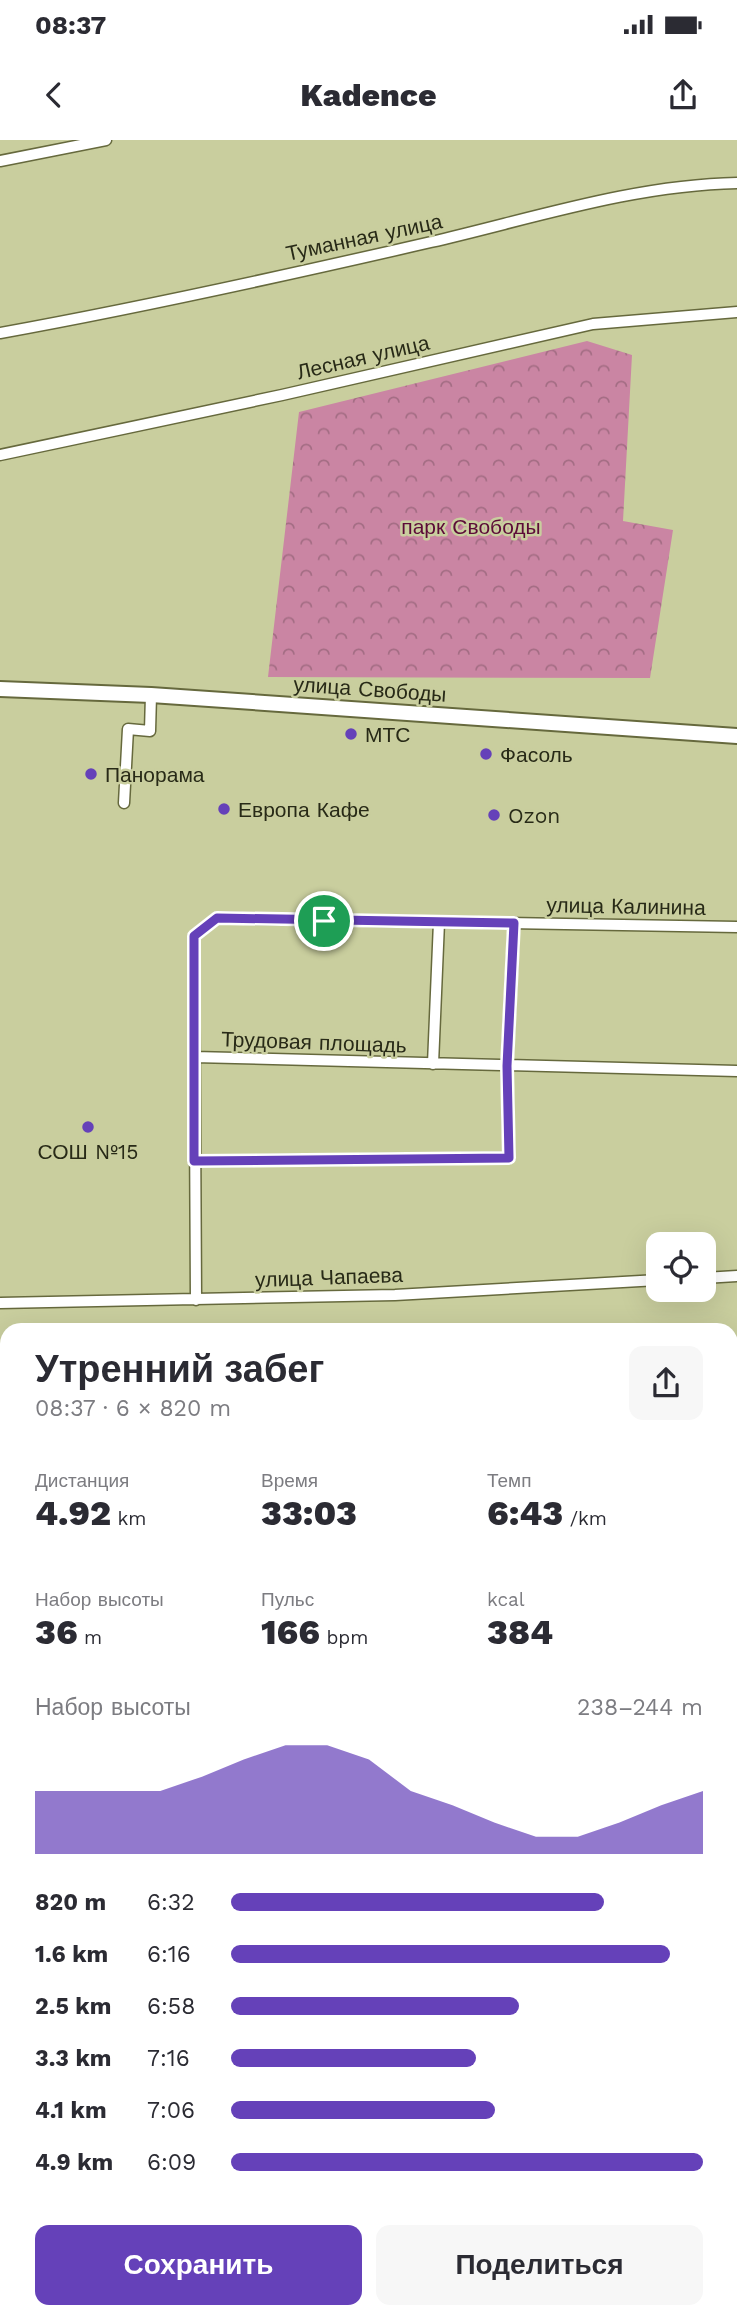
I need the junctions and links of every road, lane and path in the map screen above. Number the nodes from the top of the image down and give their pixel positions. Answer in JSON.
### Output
{"nodes":[{"id":1,"x":105,"y":140,"type":"edge"},
{"id":2,"x":0,"y":161,"type":"edge"},
{"id":3,"x":737,"y":183,"type":"edge"},
{"id":4,"x":737,"y":312,"type":"edge"},
{"id":5,"x":0,"y":333,"type":"edge"},
{"id":6,"x":0,"y":455,"type":"edge"},
{"id":7,"x":0,"y":689,"type":"edge"},
{"id":8,"x":151,"y":695,"type":"junction"},
{"id":9,"x":737,"y":736,"type":"edge"},
{"id":10,"x":124,"y":803,"type":"dead end"},
{"id":11,"x":439,"y":922,"type":"junction"},
{"id":12,"x":514,"y":923,"type":"junction"},
{"id":13,"x":737,"y":927,"type":"edge"},
{"id":14,"x":194,"y":1057,"type":"junction"},
{"id":15,"x":433,"y":1064,"type":"junction"},
{"id":16,"x":507,"y":1066,"type":"junction"},
{"id":17,"x":737,"y":1070,"type":"edge"},
{"id":18,"x":194,"y":1161,"type":"junction"},
{"id":19,"x":737,"y":1276,"type":"edge"},
{"id":20,"x":716,"y":1277,"type":"edge"},
{"id":21,"x":646,"y":1281,"type":"edge"},
{"id":22,"x":196,"y":1300,"type":"junction"},
{"id":23,"x":0,"y":1303,"type":"edge"}],
"edges":[{"from":1,"to":2,"type":"street"},
{"from":3,"to":5,"type":"street","name":"Туманная улица"},
{"from":4,"to":6,"type":"street","name":"Лесная улица"},
{"from":7,"to":8,"type":"main road","name":"улица Свободы"},
{"from":8,"to":9,"type":"main road","name":"улица Свободы"},
{"from":8,"to":10,"type":"street"},
{"from":11,"to":12,"type":"street","name":"Трудовая площадь"},
{"from":11,"to":14,"type":"street","name":"Трудовая площадь"},
{"from":11,"to":15,"type":"street","name":"Трудовая площадь"},
{"from":12,"to":13,"type":"street","name":"улица Калинина"},
{"from":12,"to":16,"type":"street"},
{"from":14,"to":15,"type":"street","name":"Трудовая площадь"},
{"from":14,"to":18,"type":"street","name":"Трудовая площадь"},
{"from":15,"to":16,"type":"street","name":"Трудовая площадь"},
{"from":16,"to":17,"type":"street","name":"Трудовая площадь"},
{"from":16,"to":18,"type":"street"},
{"from":18,"to":22,"type":"street","name":"Трудовая площадь"},
{"from":19,"to":20,"type":"street"},
{"from":21,"to":22,"type":"street","name":"улица Чапаева"},
{"from":22,"to":23,"type":"street","name":"улица Чапаева"}]}
